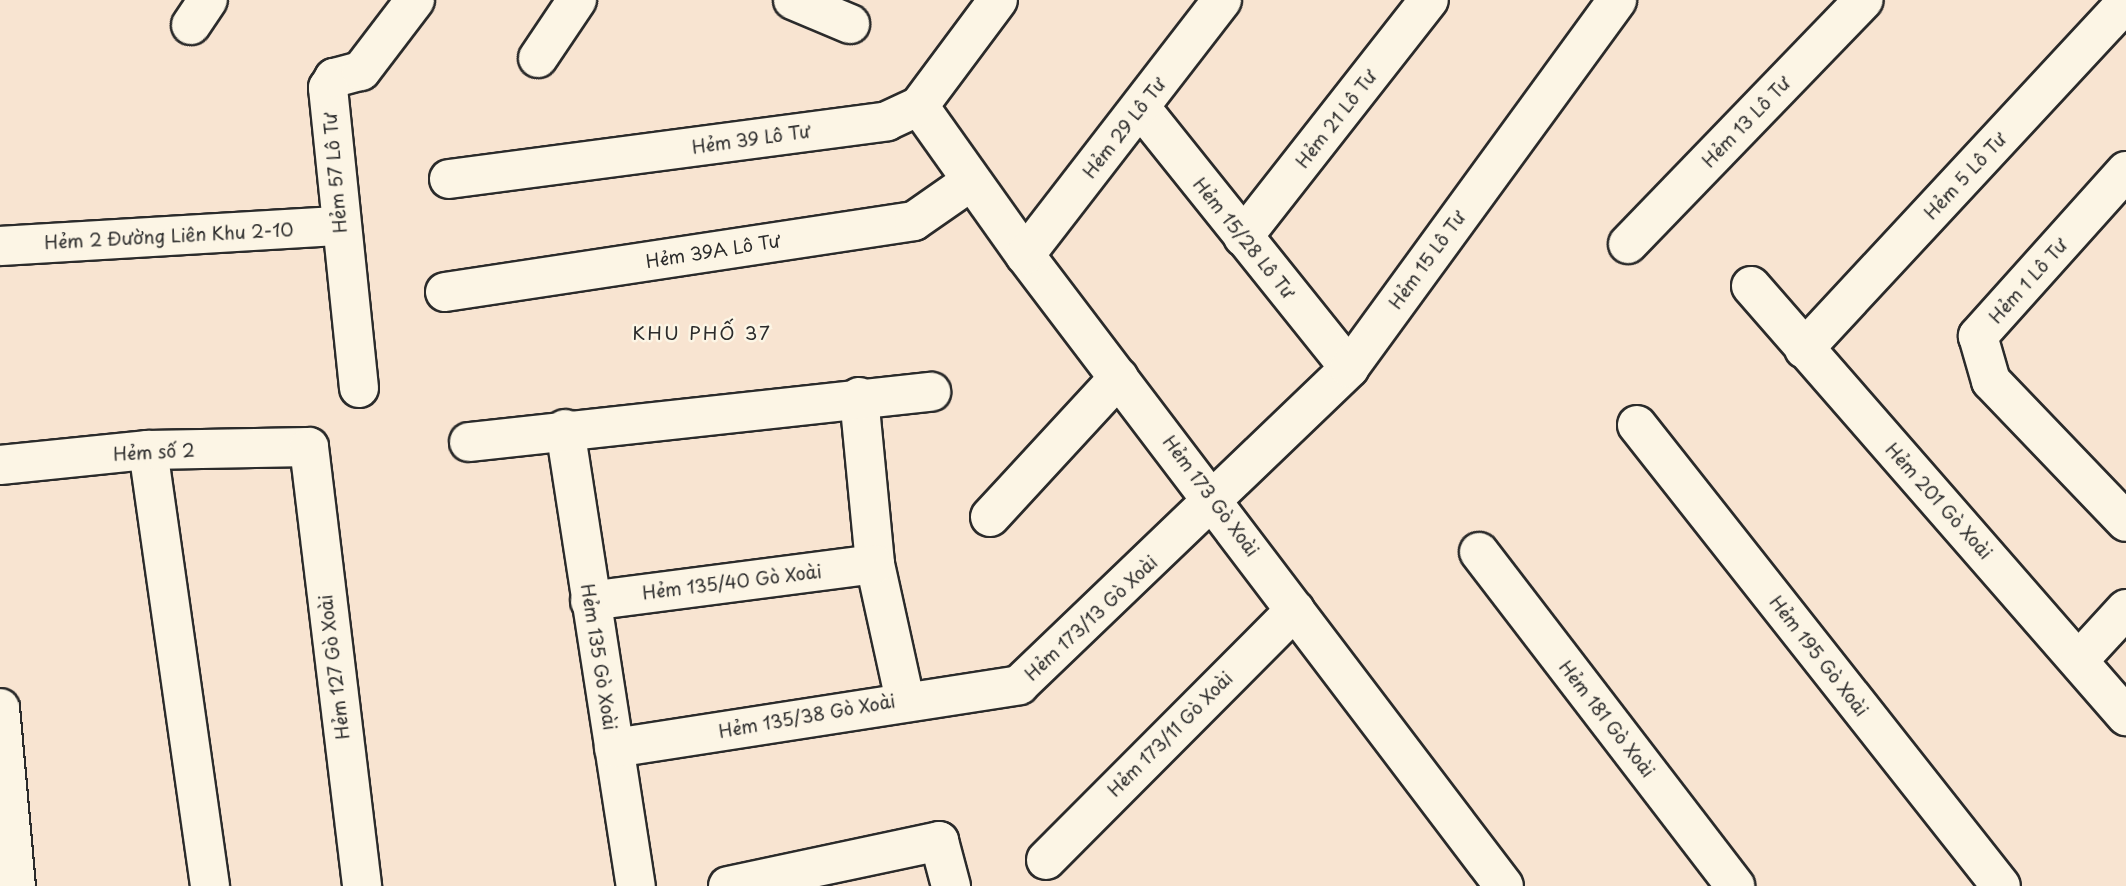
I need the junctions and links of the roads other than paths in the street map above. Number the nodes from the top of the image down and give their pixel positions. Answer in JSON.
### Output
{"nodes":[{"id":1,"x":415,"y":0,"type":"edge"},
{"id":2,"x":577,"y":0,"type":"edge"},
{"id":3,"x":793,"y":0,"type":"edge"},
{"id":4,"x":998,"y":0,"type":"edge"},
{"id":5,"x":1222,"y":0,"type":"edge"},
{"id":6,"x":1429,"y":0,"type":"edge"},
{"id":7,"x":1617,"y":0,"type":"edge"},
{"id":8,"x":1864,"y":0,"type":"edge"},
{"id":9,"x":2126,"y":2,"type":"edge"},
{"id":10,"x":850,"y":24,"type":"dead end"},
{"id":11,"x":537,"y":58,"type":"dead end"},
{"id":12,"x":919,"y":106,"type":"junction"},
{"id":13,"x":1140,"y":108,"type":"junction"},
{"id":14,"x":2126,"y":171,"type":"edge"},
{"id":15,"x":449,"y":179,"type":"dead end"},
{"id":16,"x":970,"y":182,"type":"junction"},
{"id":17,"x":338,"y":226,"type":"junction"},
{"id":18,"x":1243,"y":237,"type":"junction"},
{"id":19,"x":1628,"y":244,"type":"dead end"},
{"id":20,"x":0,"y":246,"type":"edge"},
{"id":21,"x":1025,"y":255,"type":"junction"},
{"id":22,"x":1751,"y":286,"type":"dead end"},
{"id":23,"x":445,"y":292,"type":"dead end"},
{"id":24,"x":1804,"y":349,"type":"junction"},
{"id":25,"x":1349,"y":368,"type":"junction"},
{"id":26,"x":1119,"y":377,"type":"junction"},
{"id":27,"x":359,"y":388,"type":"dead end"},
{"id":28,"x":931,"y":392,"type":"dead end"},
{"id":29,"x":859,"y":397,"type":"junction"},
{"id":30,"x":1637,"y":425,"type":"dead end"},
{"id":31,"x":565,"y":429,"type":"junction"},
{"id":32,"x":469,"y":442,"type":"dead end"},
{"id":33,"x":309,"y":447,"type":"joint"},
{"id":34,"x":148,"y":450,"type":"junction"},
{"id":35,"x":0,"y":464,"type":"edge"},
{"id":36,"x":1216,"y":501,"type":"junction"},
{"id":37,"x":990,"y":517,"type":"dead end"},
{"id":38,"x":2126,"y":522,"type":"edge"},
{"id":39,"x":1479,"y":552,"type":"dead end"},
{"id":40,"x":875,"y":564,"type":"junction"},
{"id":41,"x":590,"y":601,"type":"junction"},
{"id":42,"x":2126,"y":608,"type":"edge"},
{"id":43,"x":1295,"y":610,"type":"junction"},
{"id":44,"x":2080,"y":659,"type":"junction"},
{"id":45,"x":905,"y":700,"type":"junction"},
{"id":46,"x":0,"y":708,"type":"edge"},
{"id":47,"x":2126,"y":716,"type":"edge"},
{"id":48,"x":614,"y":748,"type":"junction"},
{"id":49,"x":1046,"y":860,"type":"dead end"},
{"id":50,"x":806,"y":878,"type":"edge"},
{"id":51,"x":16,"y":886,"type":"edge"},
{"id":52,"x":211,"y":886,"type":"edge"},
{"id":53,"x":362,"y":886,"type":"edge"},
{"id":54,"x":636,"y":886,"type":"edge"},
{"id":55,"x":728,"y":886,"type":"edge"},
{"id":56,"x":951,"y":886,"type":"edge"},
{"id":57,"x":1504,"y":886,"type":"edge"},
{"id":58,"x":1735,"y":886,"type":"edge"},
{"id":59,"x":2001,"y":886,"type":"edge"}],
"edges":[{"from":1,"to":17,"type":"street","name":"Hẻm 57 Lô Tư"},
{"from":2,"to":11,"type":"street"},
{"from":3,"to":10,"type":"street"},
{"from":4,"to":12,"type":"street","name":"Hẻm 39 Lô Tư"},
{"from":5,"to":13,"type":"street","name":"Hẻm 29 Lô Tư"},
{"from":6,"to":18,"type":"street","name":"Hẻm 21 Lô Tư"},
{"from":7,"to":25,"type":"street","name":"Hẻm 15 Lô Tư"},
{"from":8,"to":19,"type":"street","name":"Hẻm 13 Lô Tư"},
{"from":9,"to":24,"type":"street","name":"Hẻm 5 Lô Tư"},
{"from":12,"to":15,"type":"street","name":"Hẻm 39 Lô Tư"},
{"from":12,"to":16,"type":"street","name":"Hẻm 173 Gò Xoài"},
{"from":13,"to":18,"type":"street","name":"Hẻm 15/28 Lô Tư"},
{"from":13,"to":21,"type":"street","name":"Hẻm 29 Lô Tư"},
{"from":14,"to":38,"type":"street","name":"Hẻm 1 Lô Tư"},
{"from":16,"to":21,"type":"street","name":"Hẻm 173 Gò Xoài"},
{"from":16,"to":23,"type":"street","name":"Hẻm 39A Lô Tư"},
{"from":17,"to":20,"type":"street","name":"Hẻm 2 Đường Liên Khu 2-10"},
{"from":17,"to":27,"type":"street","name":"Hẻm 57 Lô Tư"},
{"from":18,"to":25,"type":"street","name":"Hẻm 15/28 Lô Tư"},
{"from":21,"to":26,"type":"street","name":"Hẻm 173 Gò Xoài"},
{"from":22,"to":24,"type":"street","name":"Hẻm 201 Gò Xoài"},
{"from":24,"to":44,"type":"street","name":"Hẻm 201 Gò Xoài"},
{"from":25,"to":36,"type":"street","name":"Hẻm 15 Lô Tư"},
{"from":26,"to":36,"type":"street","name":"Hẻm 173 Gò Xoài"},
{"from":26,"to":37,"type":"street"},
{"from":28,"to":29,"type":"street"},
{"from":29,"to":31,"type":"street"},
{"from":29,"to":40,"type":"street","name":"Hẻm 135/38 Gò Xoài"},
{"from":30,"to":59,"type":"street","name":"Hẻm 195 Gò Xoài"},
{"from":31,"to":32,"type":"street"},
{"from":31,"to":41,"type":"street","name":"Hẻm 135 Gò Xoài"},
{"from":33,"to":34,"type":"street","name":"Hẻm số 2"},
{"from":33,"to":53,"type":"street","name":"Hẻm 127 Gò Xoài"},
{"from":34,"to":35,"type":"street","name":"Hẻm số 2"},
{"from":34,"to":52,"type":"street"},
{"from":36,"to":43,"type":"street","name":"Hẻm 173 Gò Xoài"},
{"from":36,"to":45,"type":"street","name":"Hẻm 173/13 Gò Xoài"},
{"from":39,"to":58,"type":"street","name":"Hẻm 181 Gò Xoài"},
{"from":40,"to":41,"type":"street","name":"Hẻm 135/40 Gò Xoài"},
{"from":40,"to":45,"type":"street","name":"Hẻm 135/38 Gò Xoài"},
{"from":41,"to":48,"type":"street","name":"Hẻm 135 Gò Xoài"},
{"from":42,"to":44,"type":"street"},
{"from":43,"to":49,"type":"street","name":"Hẻm 173/11 Gò Xoài"},
{"from":43,"to":57,"type":"street","name":"Hẻm 173 Gò Xoài"},
{"from":44,"to":47,"type":"street","name":"Hẻm 201 Gò Xoài"},
{"from":45,"to":48,"type":"street","name":"Hẻm 135/38 Gò Xoài"},
{"from":46,"to":51,"type":"street"},
{"from":48,"to":54,"type":"street","name":"Hẻm 135 Gò Xoài"},
{"from":50,"to":55,"type":"street"},
{"from":50,"to":56,"type":"street"}]}
